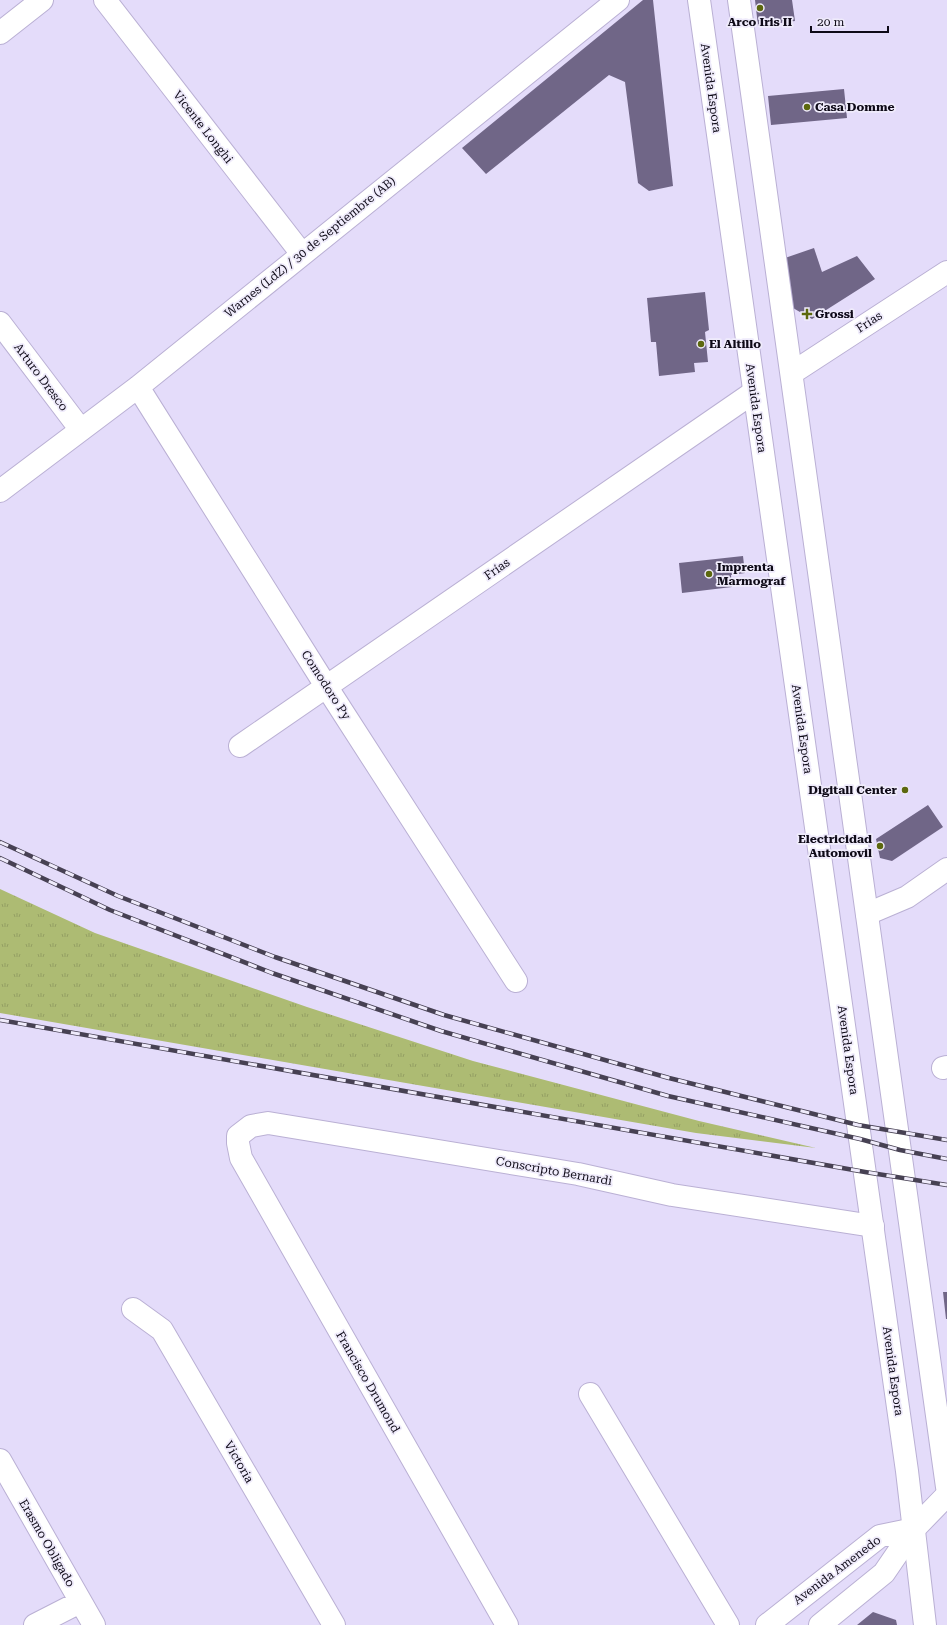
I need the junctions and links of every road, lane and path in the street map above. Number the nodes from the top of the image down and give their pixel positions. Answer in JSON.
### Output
{"nodes":[{"id":1,"x":42,"y":0,"type":"edge"},
{"id":2,"x":105,"y":0,"type":"edge"},
{"id":3,"x":618,"y":0,"type":"edge"},
{"id":4,"x":699,"y":0,"type":"edge"},
{"id":5,"x":739,"y":0,"type":"edge"},
{"id":6,"x":0,"y":33,"type":"edge"},
{"id":7,"x":302,"y":254,"type":"junction"},
{"id":8,"x":947,"y":272,"type":"edge"},
{"id":9,"x":0,"y":323,"type":"edge"},
{"id":10,"x":792,"y":373,"type":"junction"},
{"id":11,"x":138,"y":388,"type":"junction"},
{"id":12,"x":754,"y":392,"type":"junction"},
{"id":13,"x":81,"y":430,"type":"junction"},
{"id":14,"x":0,"y":491,"type":"edge"},
{"id":15,"x":326,"y":686,"type":"junction"},
{"id":16,"x":240,"y":746,"type":"dead end"},
{"id":17,"x":947,"y":869,"type":"edge"},
{"id":18,"x":867,"y":914,"type":"junction"},
{"id":19,"x":516,"y":981,"type":"dead end"},
{"id":20,"x":238,"y":1136,"type":"joint"},
{"id":21,"x":873,"y":1226,"type":"junction"},
{"id":22,"x":133,"y":1309,"type":"dead end"},
{"id":23,"x":590,"y":1394,"type":"dead end"},
{"id":24,"x":0,"y":1460,"type":"edge"},
{"id":25,"x":947,"y":1487,"type":"edge"},
{"id":26,"x":947,"y":1495,"type":"edge"},
{"id":27,"x":914,"y":1529,"type":"junction"},
{"id":28,"x":80,"y":1602,"type":"junction"},
{"id":29,"x":35,"y":1625,"type":"edge"},
{"id":30,"x":94,"y":1625,"type":"edge"},
{"id":31,"x":334,"y":1625,"type":"edge"},
{"id":32,"x":506,"y":1625,"type":"edge"},
{"id":33,"x":728,"y":1625,"type":"edge"},
{"id":34,"x":767,"y":1625,"type":"edge"},
{"id":35,"x":820,"y":1625,"type":"edge"},
{"id":36,"x":926,"y":1625,"type":"edge"}],
"edges":[{"from":1,"to":6,"type":"street"},
{"from":2,"to":7,"type":"street","name":"Vicente Longhi"},
{"from":3,"to":7,"type":"street","name":"Warnes (LdZ) / 30 de Septiembre (AB)"},
{"from":4,"to":12,"type":"street","name":"Avenida Espora"},
{"from":5,"to":10,"type":"street"},
{"from":7,"to":11,"type":"street","name":"Warnes (LdZ) / 30 de Septiembre (AB)"},
{"from":8,"to":10,"type":"street","name":"Frías"},
{"from":9,"to":13,"type":"street","name":"Arturo Dresco"},
{"from":10,"to":18,"type":"street"},
{"from":11,"to":13,"type":"street","name":"Warnes (LdZ) / 30 de Septiembre (AB)"},
{"from":11,"to":15,"type":"street","name":"Comodoro Py"},
{"from":12,"to":15,"type":"street","name":"Frías"},
{"from":12,"to":21,"type":"street","name":"Avenida Espora"},
{"from":13,"to":14,"type":"street","name":"Warnes (LdZ) / 30 de Septiembre (AB)"},
{"from":15,"to":16,"type":"street","name":"Frías"},
{"from":15,"to":19,"type":"street","name":"Comodoro Py"},
{"from":17,"to":18,"type":"street"},
{"from":18,"to":25,"type":"street"},
{"from":20,"to":21,"type":"street","name":"Conscripto Bernardi"},
{"from":20,"to":32,"type":"street","name":"Francisco Drumond"},
{"from":21,"to":27,"type":"street","name":"Avenida Espora"},
{"from":22,"to":31,"type":"street","name":"Victoria"},
{"from":23,"to":33,"type":"street"},
{"from":24,"to":28,"type":"street","name":"Erasmo Obligado"},
{"from":26,"to":27,"type":"street","name":"Avenida Amenedo"},
{"from":27,"to":34,"type":"street","name":"Avenida Amenedo"},
{"from":27,"to":35,"type":"street","name":"Avenida Amenedo"},
{"from":27,"to":36,"type":"street","name":"Avenida Espora"},
{"from":28,"to":29,"type":"street"},
{"from":28,"to":30,"type":"street","name":"Erasmo Obligado"}]}
